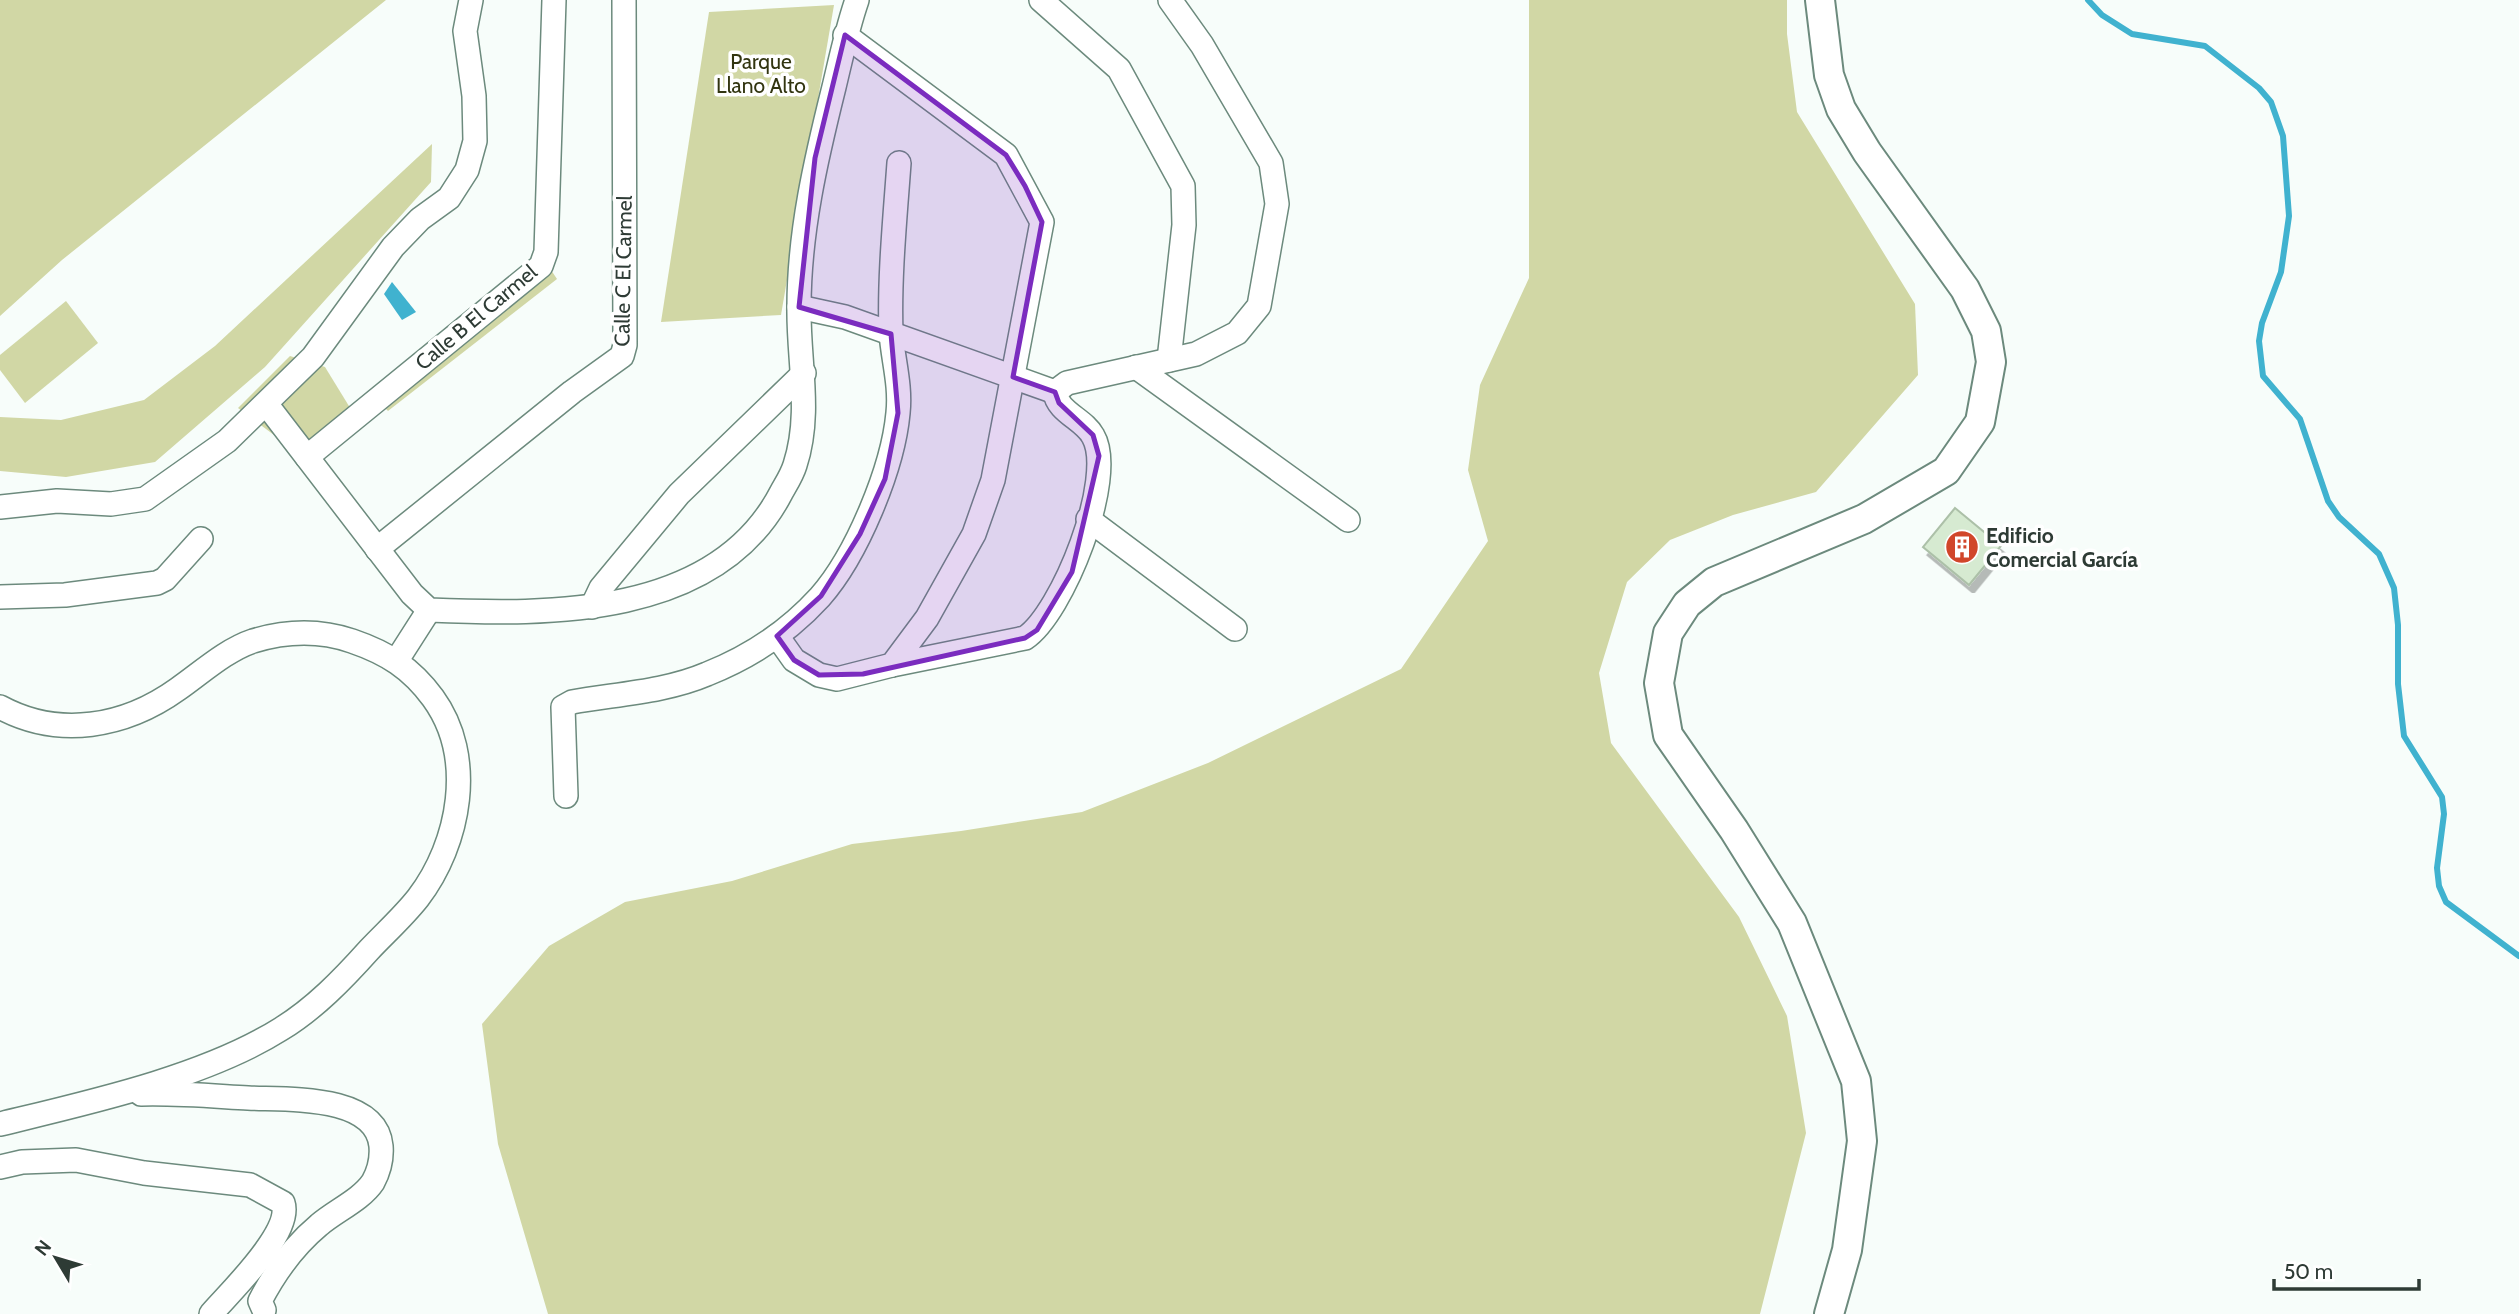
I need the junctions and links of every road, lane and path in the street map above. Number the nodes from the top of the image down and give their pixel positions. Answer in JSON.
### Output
{"nodes":[{"id":1,"x":471,"y":0,"type":"edge"},
{"id":2,"x":624,"y":0,"type":"edge"},
{"id":3,"x":857,"y":0,"type":"edge"},
{"id":4,"x":1041,"y":0,"type":"edge"},
{"id":5,"x":1170,"y":0,"type":"edge"},
{"id":6,"x":1820,"y":0,"type":"edge"},
{"id":7,"x":554,"y":1,"type":"edge"},
{"id":8,"x":845,"y":35,"type":"junction"},
{"id":9,"x":899,"y":163,"type":"dead end"},
{"id":10,"x":799,"y":307,"type":"junction"},
{"id":11,"x":891,"y":334,"type":"junction"},
{"id":12,"x":1169,"y":360,"type":"junction"},
{"id":13,"x":1136,"y":367,"type":"junction"},
{"id":14,"x":804,"y":373,"type":"junction"},
{"id":15,"x":1013,"y":377,"type":"junction"},
{"id":16,"x":1055,"y":392,"type":"junction"},
{"id":17,"x":267,"y":405,"type":"junction"},
{"id":18,"x":307,"y":457,"type":"junction"},
{"id":19,"x":0,"y":507,"type":"edge"},
{"id":20,"x":1088,"y":519,"type":"junction"},
{"id":21,"x":1348,"y":520,"type":"dead end"},
{"id":22,"x":201,"y":539,"type":"dead end"},
{"id":23,"x":377,"y":549,"type":"junction"},
{"id":24,"x":0,"y":597,"type":"edge"},
{"id":25,"x":592,"y":607,"type":"junction"},
{"id":26,"x":429,"y":610,"type":"junction"},
{"id":27,"x":1235,"y":629,"type":"dead end"},
{"id":28,"x":776,"y":636,"type":"junction"},
{"id":29,"x":397,"y":660,"type":"junction"},
{"id":30,"x":892,"y":665,"type":"junction"},
{"id":31,"x":0,"y":707,"type":"edge"},
{"id":32,"x":566,"y":796,"type":"dead end"},
{"id":33,"x":116,"y":1095,"type":"junction"},
{"id":34,"x":0,"y":1124,"type":"edge"},
{"id":35,"x":0,"y":1167,"type":"edge"},
{"id":36,"x":264,"y":1313,"type":"edge"},
{"id":37,"x":211,"y":1314,"type":"edge"},
{"id":38,"x":1829,"y":1314,"type":"edge"}],
"edges":[{"from":1,"to":17,"type":"street"},
{"from":2,"to":23,"type":"street","name":"Calle C El Carmel"},
{"from":3,"to":8,"type":"street"},
{"from":4,"to":12,"type":"street"},
{"from":5,"to":12,"type":"street"},
{"from":6,"to":38,"type":"street"},
{"from":7,"to":18,"type":"street","name":"Calle B El Carmel"},
{"from":8,"to":10,"type":"street"},
{"from":8,"to":15,"type":"street"},
{"from":9,"to":11,"type":"street"},
{"from":10,"to":11,"type":"street"},
{"from":10,"to":14,"type":"street"},
{"from":11,"to":15,"type":"street"},
{"from":11,"to":28,"type":"street"},
{"from":12,"to":13,"type":"street"},
{"from":13,"to":16,"type":"street"},
{"from":13,"to":21,"type":"street"},
{"from":14,"to":25,"type":"street"},
{"from":14,"to":25,"type":"street"},
{"from":15,"to":16,"type":"street"},
{"from":15,"to":30,"type":"street"},
{"from":16,"to":20,"type":"street"},
{"from":17,"to":18,"type":"street"},
{"from":17,"to":19,"type":"street"},
{"from":18,"to":23,"type":"street"},
{"from":20,"to":27,"type":"street"},
{"from":20,"to":30,"type":"street"},
{"from":22,"to":24,"type":"street"},
{"from":23,"to":26,"type":"street"},
{"from":25,"to":26,"type":"street"},
{"from":26,"to":29,"type":"street"},
{"from":28,"to":30,"type":"street"},
{"from":28,"to":32,"type":"street"},
{"from":29,"to":31,"type":"street"},
{"from":29,"to":33,"type":"street"},
{"from":33,"to":34,"type":"street"},
{"from":33,"to":36,"type":"street"},
{"from":35,"to":37,"type":"street"}]}
